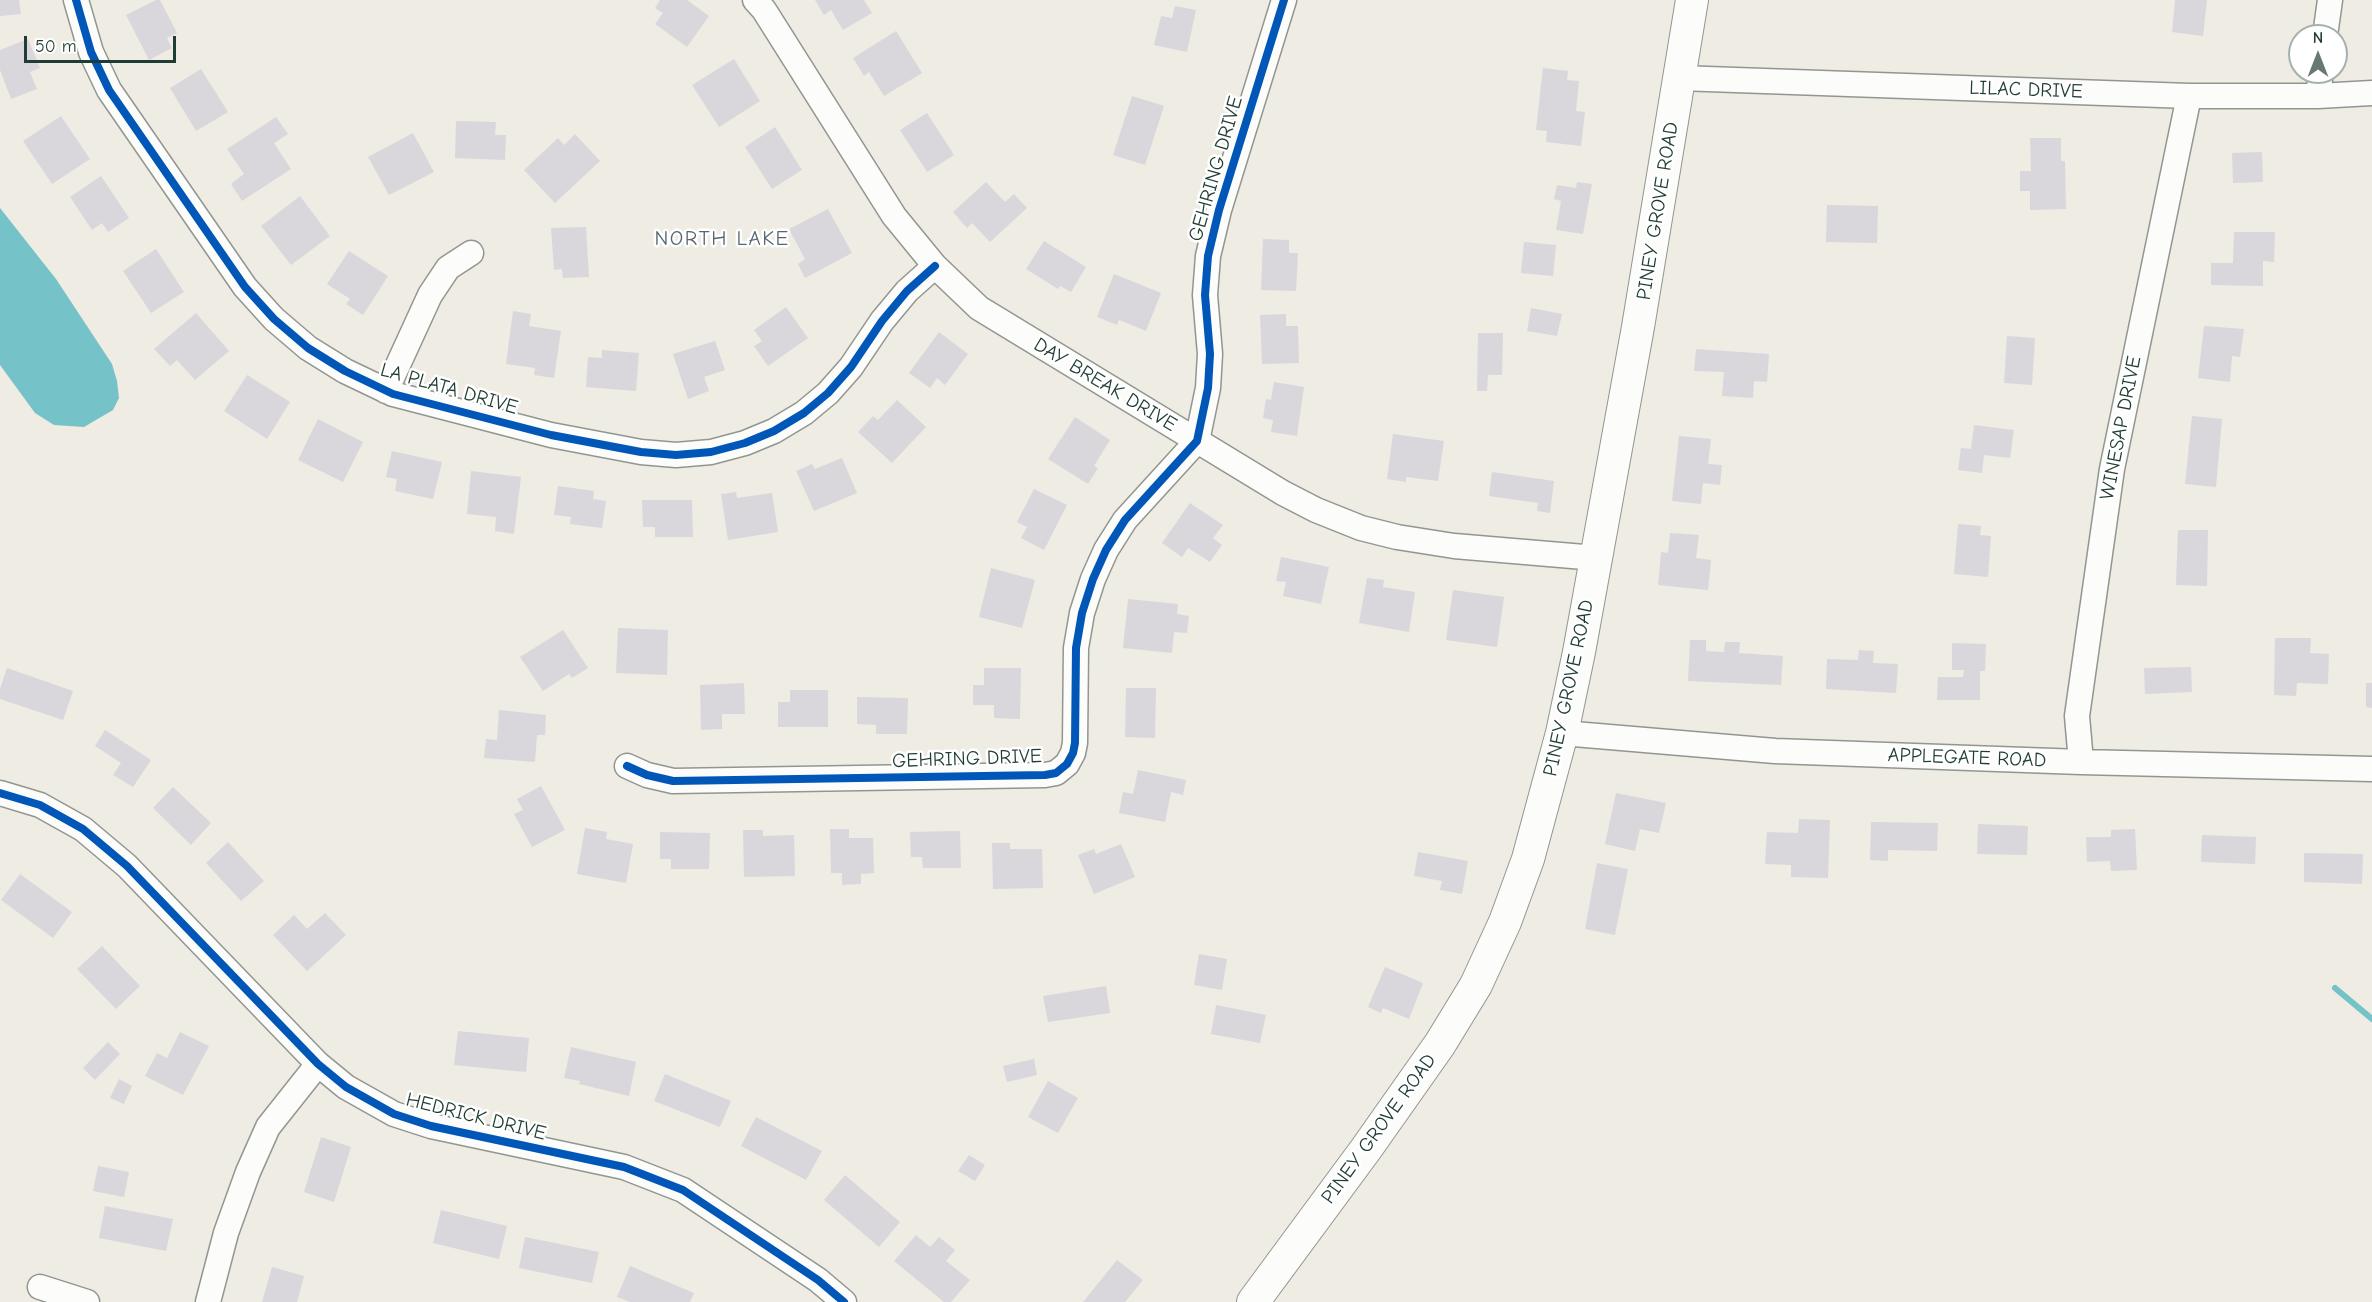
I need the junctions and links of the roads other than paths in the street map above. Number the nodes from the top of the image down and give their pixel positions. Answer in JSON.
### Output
{"nodes":[{"id":1,"x":76,"y":0,"type":"edge"},
{"id":2,"x":755,"y":0,"type":"edge"},
{"id":3,"x":1284,"y":0,"type":"edge"},
{"id":4,"x":1692,"y":0,"type":"edge"},
{"id":5,"x":2330,"y":0,"type":"edge"},
{"id":6,"x":2327,"y":24,"type":"edge"},
{"id":7,"x":1679,"y":78,"type":"junction"},
{"id":8,"x":2320,"y":84,"type":"edge"},
{"id":9,"x":2372,"y":93,"type":"edge"},
{"id":10,"x":2188,"y":96,"type":"junction"},
{"id":11,"x":2318,"y":96,"type":"junction"},
{"id":12,"x":471,"y":254,"type":"dead end"},
{"id":13,"x":935,"y":266,"type":"junction"},
{"id":14,"x":386,"y":392,"type":"junction"},
{"id":15,"x":1197,"y":441,"type":"junction"},
{"id":16,"x":1596,"y":558,"type":"junction"},
{"id":17,"x":1562,"y":733,"type":"junction"},
{"id":18,"x":2081,"y":762,"type":"junction"},
{"id":19,"x":627,"y":766,"type":"dead end"},
{"id":20,"x":2372,"y":769,"type":"edge"},
{"id":21,"x":0,"y":793,"type":"edge"},
{"id":22,"x":318,"y":1064,"type":"junction"},
{"id":23,"x":40,"y":1287,"type":"dead end"},
{"id":24,"x":87,"y":1302,"type":"edge"},
{"id":25,"x":208,"y":1302,"type":"edge"},
{"id":26,"x":844,"y":1302,"type":"edge"},
{"id":27,"x":1253,"y":1302,"type":"edge"}],
"edges":[{"from":1,"to":14,"type":"street","name":"LA PLATA DRIVE"},
{"from":2,"to":13,"type":"street","name":"DAY BREAK DRIVE"},
{"from":3,"to":15,"type":"street","name":"GEHRING DRIVE"},
{"from":4,"to":7,"type":"main road","name":"PINEY GROVE ROAD"},
{"from":5,"to":6,"type":"street"},
{"from":7,"to":10,"type":"street","name":"LILAC DRIVE"},
{"from":7,"to":16,"type":"main road","name":"PINEY GROVE ROAD"},
{"from":8,"to":11,"type":"street"},
{"from":9,"to":11,"type":"street","name":"LILAC DRIVE"},
{"from":10,"to":11,"type":"street","name":"LILAC DRIVE"},
{"from":10,"to":18,"type":"street","name":"WINESAP DRIVE"},
{"from":12,"to":14,"type":"street"},
{"from":13,"to":14,"type":"street","name":"LA PLATA DRIVE"},
{"from":13,"to":15,"type":"street","name":"DAY BREAK DRIVE"},
{"from":15,"to":16,"type":"street","name":"DAY BREAK DRIVE"},
{"from":15,"to":19,"type":"street","name":"GEHRING DRIVE"},
{"from":16,"to":17,"type":"main road","name":"PINEY GROVE ROAD"},
{"from":17,"to":18,"type":"street","name":"APPLEGATE ROAD"},
{"from":17,"to":27,"type":"main road","name":"PINEY GROVE ROAD"},
{"from":18,"to":20,"type":"street","name":"APPLEGATE ROAD"},
{"from":21,"to":22,"type":"street","name":"HEDRICK DRIVE"},
{"from":22,"to":25,"type":"street"},
{"from":22,"to":26,"type":"street","name":"HEDRICK DRIVE"},
{"from":23,"to":24,"type":"street"}]}
